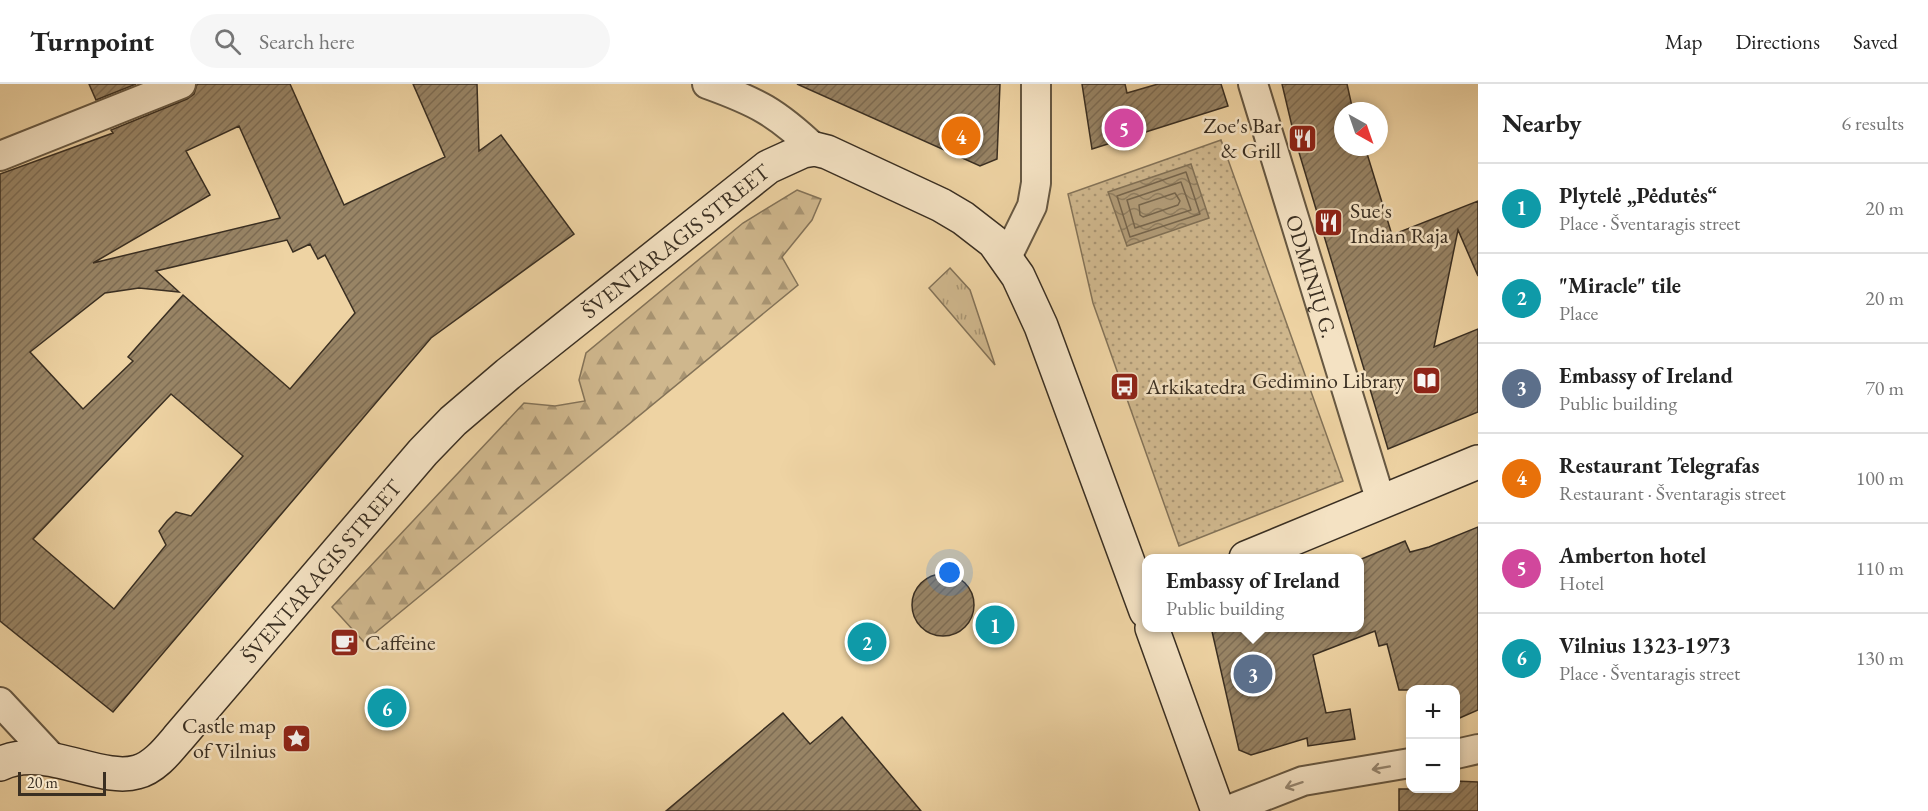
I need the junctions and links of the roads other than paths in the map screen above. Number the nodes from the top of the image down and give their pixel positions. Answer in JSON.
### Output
{"nodes":[{"id":1,"x":182,"y":84,"type":"edge"},
{"id":2,"x":707,"y":84,"type":"edge"},
{"id":3,"x":1036,"y":84,"type":"edge"},
{"id":4,"x":1253,"y":84,"type":"edge"},
{"id":5,"x":815,"y":149,"type":"junction"},
{"id":6,"x":0,"y":156,"type":"edge"},
{"id":7,"x":1007,"y":257,"type":"junction"},
{"id":8,"x":1478,"y":462,"type":"edge"},
{"id":9,"x":1381,"y":502,"type":"junction"},
{"id":10,"x":1256,"y":554,"type":"edge"},
{"id":11,"x":1142,"y":596,"type":"edge"},
{"id":12,"x":1155,"y":632,"type":"edge"},
{"id":13,"x":0,"y":702,"type":"edge"},
{"id":14,"x":1478,"y":749,"type":"edge"},
{"id":15,"x":1460,"y":753,"type":"edge"},
{"id":16,"x":54,"y":760,"type":"junction"},
{"id":17,"x":0,"y":764,"type":"edge"},
{"id":18,"x":1406,"y":764,"type":"edge"},
{"id":19,"x":1218,"y":811,"type":"edge"},
{"id":20,"x":1226,"y":811,"type":"edge"}],
"edges":[{"from":1,"to":6,"type":"street"},
{"from":2,"to":5,"type":"street"},
{"from":3,"to":7,"type":"street"},
{"from":4,"to":9,"type":"street","name":"ODMINIŲ G."},
{"from":5,"to":7,"type":"main road"},
{"from":5,"to":16,"type":"main road","name":"ŠVENTARAGIS STREET"},
{"from":7,"to":11,"type":"main road"},
{"from":8,"to":9,"type":"main road"},
{"from":9,"to":10,"type":"main road"},
{"from":12,"to":19,"type":"main road"},
{"from":13,"to":16,"type":"street"},
{"from":14,"to":15,"type":"street"},
{"from":16,"to":17,"type":"main road"},
{"from":18,"to":20,"type":"street","one_way":true}]}
